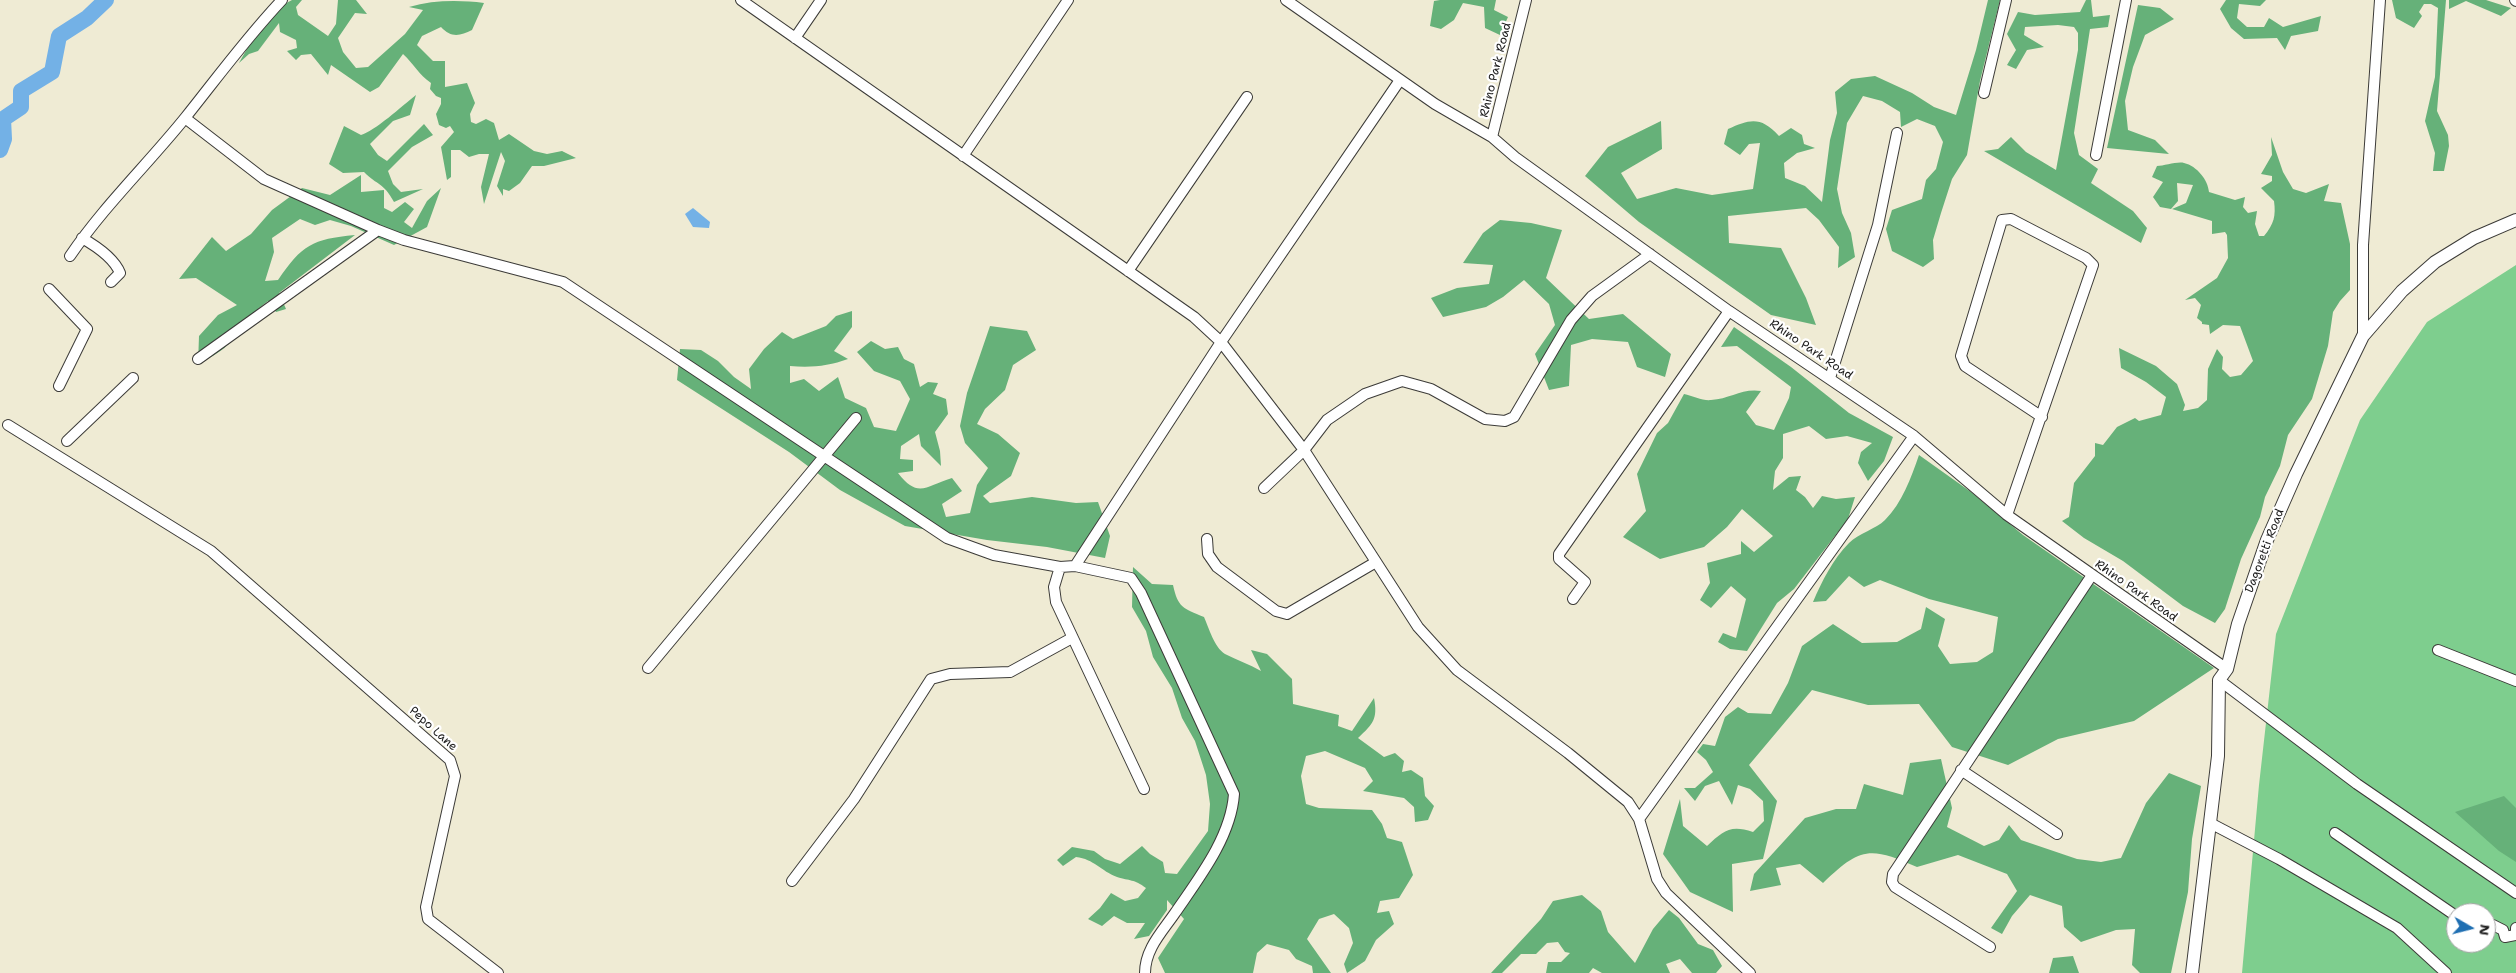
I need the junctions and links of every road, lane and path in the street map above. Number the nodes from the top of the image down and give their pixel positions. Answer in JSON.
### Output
{"nodes":[{"id":1,"x":282,"y":0,"type":"edge"},
{"id":2,"x":741,"y":0,"type":"edge"},
{"id":3,"x":821,"y":0,"type":"edge"},
{"id":4,"x":1068,"y":0,"type":"edge"},
{"id":5,"x":1286,"y":0,"type":"edge"},
{"id":6,"x":1526,"y":0,"type":"edge"},
{"id":7,"x":2006,"y":0,"type":"edge"},
{"id":8,"x":2126,"y":0,"type":"edge"},
{"id":9,"x":2380,"y":0,"type":"edge"},
{"id":10,"x":795,"y":38,"type":"junction"},
{"id":11,"x":1400,"y":80,"type":"junction"},
{"id":12,"x":1984,"y":93,"type":"dead end"},
{"id":13,"x":1247,"y":97,"type":"dead end"},
{"id":14,"x":185,"y":118,"type":"junction"},
{"id":15,"x":1897,"y":133,"type":"dead end"},
{"id":16,"x":1492,"y":137,"type":"junction"},
{"id":17,"x":2096,"y":155,"type":"dead end"},
{"id":18,"x":963,"y":156,"type":"junction"},
{"id":19,"x":2516,"y":220,"type":"edge"},
{"id":20,"x":378,"y":230,"type":"junction"},
{"id":21,"x":82,"y":238,"type":"junction"},
{"id":22,"x":1650,"y":254,"type":"junction"},
{"id":23,"x":70,"y":256,"type":"dead end"},
{"id":24,"x":1128,"y":271,"type":"junction"},
{"id":25,"x":111,"y":282,"type":"dead end"},
{"id":26,"x":49,"y":289,"type":"dead end"},
{"id":27,"x":1730,"y":311,"type":"junction"},
{"id":28,"x":2363,"y":336,"type":"junction"},
{"id":29,"x":1220,"y":342,"type":"junction"},
{"id":30,"x":198,"y":360,"type":"dead end"},
{"id":31,"x":133,"y":378,"type":"dead end"},
{"id":32,"x":1830,"y":378,"type":"junction"},
{"id":33,"x":59,"y":386,"type":"dead end"},
{"id":34,"x":2042,"y":417,"type":"junction"},
{"id":35,"x":856,"y":418,"type":"dead end"},
{"id":36,"x":8,"y":424,"type":"dead end"},
{"id":37,"x":1914,"y":436,"type":"junction"},
{"id":38,"x":67,"y":440,"type":"dead end"},
{"id":39,"x":1304,"y":450,"type":"junction"},
{"id":40,"x":823,"y":457,"type":"junction"},
{"id":41,"x":1264,"y":488,"type":"dead end"},
{"id":42,"x":2006,"y":515,"type":"junction"},
{"id":43,"x":1208,"y":539,"type":"dead end"},
{"id":44,"x":1376,"y":562,"type":"junction"},
{"id":45,"x":1075,"y":566,"type":"junction"},
{"id":46,"x":1060,"y":568,"type":"junction"},
{"id":47,"x":2092,"y":575,"type":"junction"},
{"id":48,"x":1573,"y":599,"type":"dead end"},
{"id":49,"x":1072,"y":638,"type":"junction"},
{"id":50,"x":2438,"y":650,"type":"dead end"},
{"id":51,"x":648,"y":668,"type":"dead end"},
{"id":52,"x":2228,"y":670,"type":"junction"},
{"id":53,"x":2219,"y":680,"type":"junction"},
{"id":54,"x":2516,"y":681,"type":"edge"},
{"id":55,"x":1961,"y":770,"type":"junction"},
{"id":56,"x":1144,"y":789,"type":"dead end"},
{"id":57,"x":1638,"y":819,"type":"junction"},
{"id":58,"x":2210,"y":823,"type":"junction"},
{"id":59,"x":2335,"y":832,"type":"dead end"},
{"id":60,"x":2057,"y":834,"type":"dead end"},
{"id":61,"x":792,"y":880,"type":"dead end"},
{"id":62,"x":2516,"y":892,"type":"edge"},
{"id":63,"x":2446,"y":909,"type":"edge"},
{"id":64,"x":2496,"y":927,"type":"edge"},
{"id":65,"x":2516,"y":928,"type":"edge"},
{"id":66,"x":1990,"y":946,"type":"dead end"},
{"id":67,"x":498,"y":973,"type":"edge"},
{"id":68,"x":1145,"y":973,"type":"edge"},
{"id":69,"x":1750,"y":973,"type":"edge"},
{"id":70,"x":2192,"y":973,"type":"edge"},
{"id":71,"x":2446,"y":973,"type":"edge"}],
"edges":[{"from":1,"to":14,"type":"street"},
{"from":2,"to":10,"type":"street"},
{"from":3,"to":10,"type":"street"},
{"from":4,"to":18,"type":"street"},
{"from":5,"to":11,"type":"street"},
{"from":6,"to":16,"type":"street","name":"Rhino Park Road"},
{"from":7,"to":12,"type":"street"},
{"from":8,"to":17,"type":"street"},
{"from":9,"to":28,"type":"street"},
{"from":10,"to":18,"type":"street"},
{"from":11,"to":16,"type":"street"},
{"from":11,"to":29,"type":"street"},
{"from":13,"to":24,"type":"street"},
{"from":14,"to":20,"type":"street"},
{"from":14,"to":21,"type":"street"},
{"from":15,"to":32,"type":"street"},
{"from":16,"to":22,"type":"street","name":"Rhino Park Road"},
{"from":18,"to":24,"type":"street"},
{"from":19,"to":28,"type":"main road","name":"Dagoretti Road"},
{"from":20,"to":30,"type":"street"},
{"from":20,"to":40,"type":"street"},
{"from":21,"to":23,"type":"street"},
{"from":21,"to":25,"type":"street"},
{"from":22,"to":27,"type":"street","name":"Rhino Park Road"},
{"from":22,"to":39,"type":"street"},
{"from":24,"to":29,"type":"street"},
{"from":26,"to":33,"type":"street"},
{"from":27,"to":32,"type":"street","name":"Rhino Park Road"},
{"from":27,"to":48,"type":"street"},
{"from":28,"to":52,"type":"main road","name":"Dagoretti Road"},
{"from":29,"to":39,"type":"street"},
{"from":29,"to":45,"type":"street"},
{"from":31,"to":38,"type":"street"},
{"from":32,"to":37,"type":"street","name":"Rhino Park Road"},
{"from":34,"to":34,"type":"street"},
{"from":34,"to":42,"type":"street"},
{"from":35,"to":40,"type":"street"},
{"from":36,"to":67,"type":"street","name":"Pepo Lane"},
{"from":37,"to":42,"type":"street","name":"Rhino Park Road"},
{"from":37,"to":57,"type":"street"},
{"from":39,"to":41,"type":"street"},
{"from":39,"to":44,"type":"street"},
{"from":40,"to":46,"type":"street"},
{"from":40,"to":51,"type":"street"},
{"from":42,"to":47,"type":"street","name":"Rhino Park Road"},
{"from":43,"to":44,"type":"street"},
{"from":44,"to":57,"type":"street"},
{"from":45,"to":46,"type":"street"},
{"from":45,"to":68,"type":"street"},
{"from":46,"to":49,"type":"street"},
{"from":47,"to":52,"type":"street","name":"Rhino Park Road"},
{"from":47,"to":55,"type":"street"},
{"from":49,"to":56,"type":"street"},
{"from":49,"to":61,"type":"street"},
{"from":50,"to":54,"type":"street"},
{"from":52,"to":53,"type":"main road","name":"Dagoretti Road"},
{"from":53,"to":58,"type":"main road"},
{"from":53,"to":62,"type":"street"},
{"from":55,"to":60,"type":"street"},
{"from":55,"to":66,"type":"street"},
{"from":57,"to":69,"type":"street"},
{"from":58,"to":70,"type":"main road"},
{"from":58,"to":71,"type":"street"},
{"from":59,"to":63,"type":"street"},
{"from":64,"to":65,"type":"street"}]}
